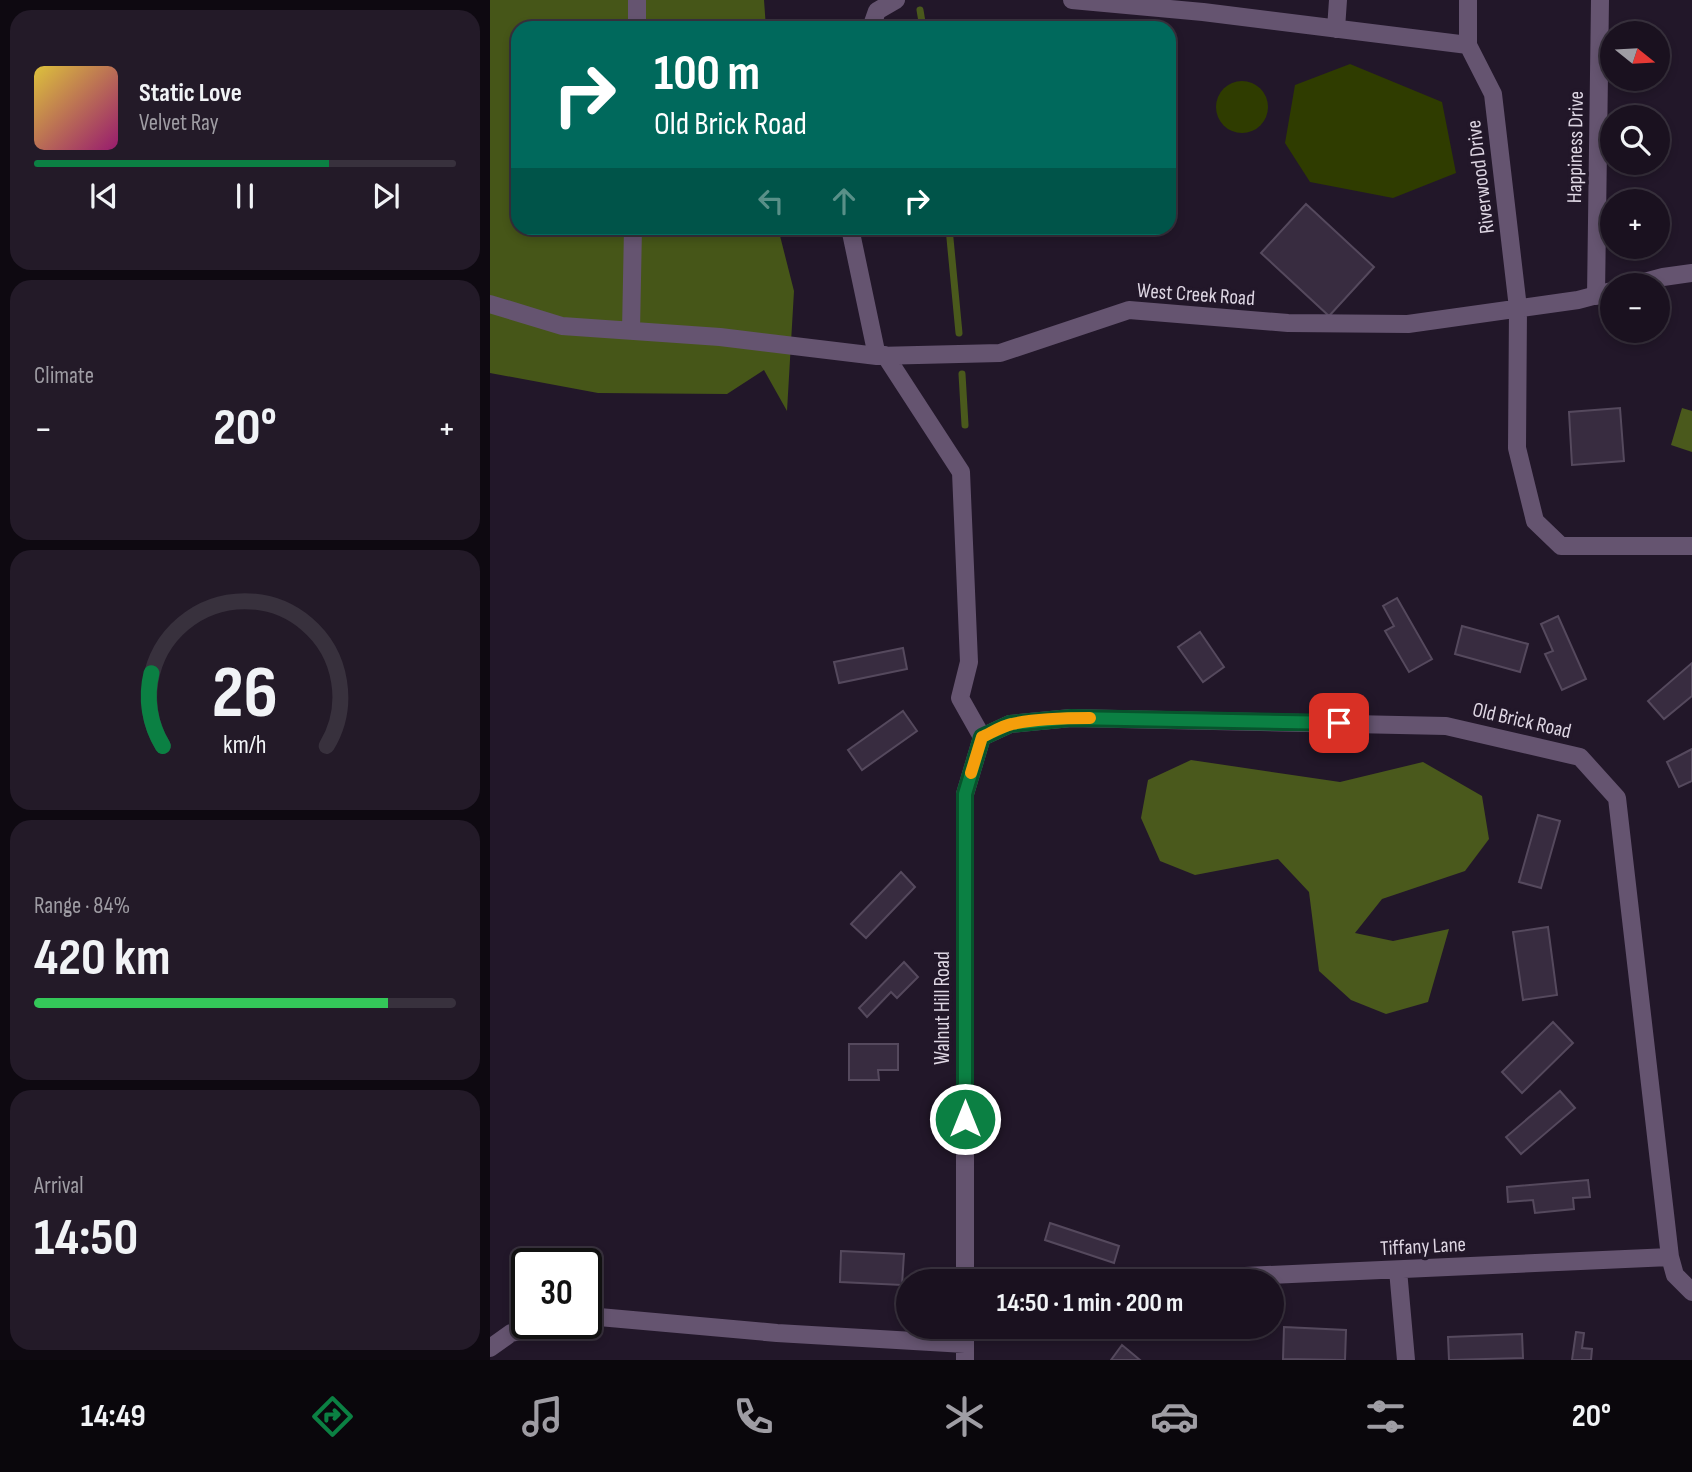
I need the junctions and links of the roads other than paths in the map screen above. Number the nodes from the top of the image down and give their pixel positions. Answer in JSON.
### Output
{"nodes":[{"id":1,"x":637,"y":0,"type":"edge"},
{"id":2,"x":896,"y":0,"type":"edge"},
{"id":3,"x":1072,"y":0,"type":"edge"},
{"id":4,"x":1338,"y":0,"type":"edge"},
{"id":5,"x":1468,"y":0,"type":"edge"},
{"id":6,"x":1600,"y":0,"type":"edge"},
{"id":7,"x":1232,"y":8,"type":"edge"},
{"id":8,"x":874,"y":19,"type":"edge"},
{"id":9,"x":637,"y":21,"type":"edge"},
{"id":10,"x":1336,"y":29,"type":"junction"},
{"id":11,"x":1468,"y":45,"type":"junction"},
{"id":12,"x":633,"y":235,"type":"edge"},
{"id":13,"x":852,"y":235,"type":"edge"},
{"id":14,"x":1604,"y":273,"type":"edge"},
{"id":15,"x":1692,"y":273,"type":"edge"},
{"id":16,"x":1670,"y":276,"type":"edge"},
{"id":17,"x":1600,"y":294,"type":"edge"},
{"id":18,"x":490,"y":304,"type":"edge"},
{"id":19,"x":1518,"y":308,"type":"junction"},
{"id":20,"x":631,"y":331,"type":"junction"},
{"id":21,"x":881,"y":356,"type":"junction"},
{"id":22,"x":1692,"y":546,"type":"edge"},
{"id":23,"x":982,"y":737,"type":"junction"},
{"id":24,"x":1670,"y":1257,"type":"junction"},
{"id":25,"x":965,"y":1269,"type":"edge"},
{"id":26,"x":1398,"y":1270,"type":"junction"},
{"id":27,"x":1284,"y":1275,"type":"edge"},
{"id":28,"x":1692,"y":1292,"type":"edge"},
{"id":29,"x":602,"y":1317,"type":"edge"},
{"id":30,"x":511,"y":1333,"type":"edge"},
{"id":31,"x":965,"y":1343,"type":"edge"},
{"id":32,"x":490,"y":1348,"type":"edge"},
{"id":33,"x":1406,"y":1360,"type":"edge"}],
"edges":[{"from":1,"to":9,"type":"street"},
{"from":2,"to":8,"type":"street"},
{"from":3,"to":7,"type":"street"},
{"from":4,"to":10,"type":"street"},
{"from":5,"to":11,"type":"street"},
{"from":6,"to":14,"type":"street","name":"Happiness Drive"},
{"from":7,"to":10,"type":"street"},
{"from":10,"to":11,"type":"street"},
{"from":11,"to":19,"type":"street","name":"Riverwood Drive"},
{"from":12,"to":20,"type":"street"},
{"from":13,"to":21,"type":"street"},
{"from":15,"to":16,"type":"street"},
{"from":17,"to":19,"type":"street","name":"West Creek Road"},
{"from":18,"to":20,"type":"street","name":"West Creek Road"},
{"from":19,"to":21,"type":"street","name":"West Creek Road"},
{"from":19,"to":22,"type":"street","name":"Riverwood Drive"},
{"from":20,"to":21,"type":"street","name":"West Creek Road"},
{"from":21,"to":23,"type":"street"},
{"from":23,"to":24,"type":"street","name":"Old Brick Road"},
{"from":23,"to":25,"type":"street","name":"Walnut Hill Road"},
{"from":24,"to":26,"type":"street","name":"Tiffany Lane"},
{"from":24,"to":28,"type":"street","name":"Old Brick Road"},
{"from":26,"to":27,"type":"street","name":"Tiffany Lane"},
{"from":26,"to":33,"type":"street"},
{"from":29,"to":31,"type":"street"},
{"from":30,"to":32,"type":"street"}]}
